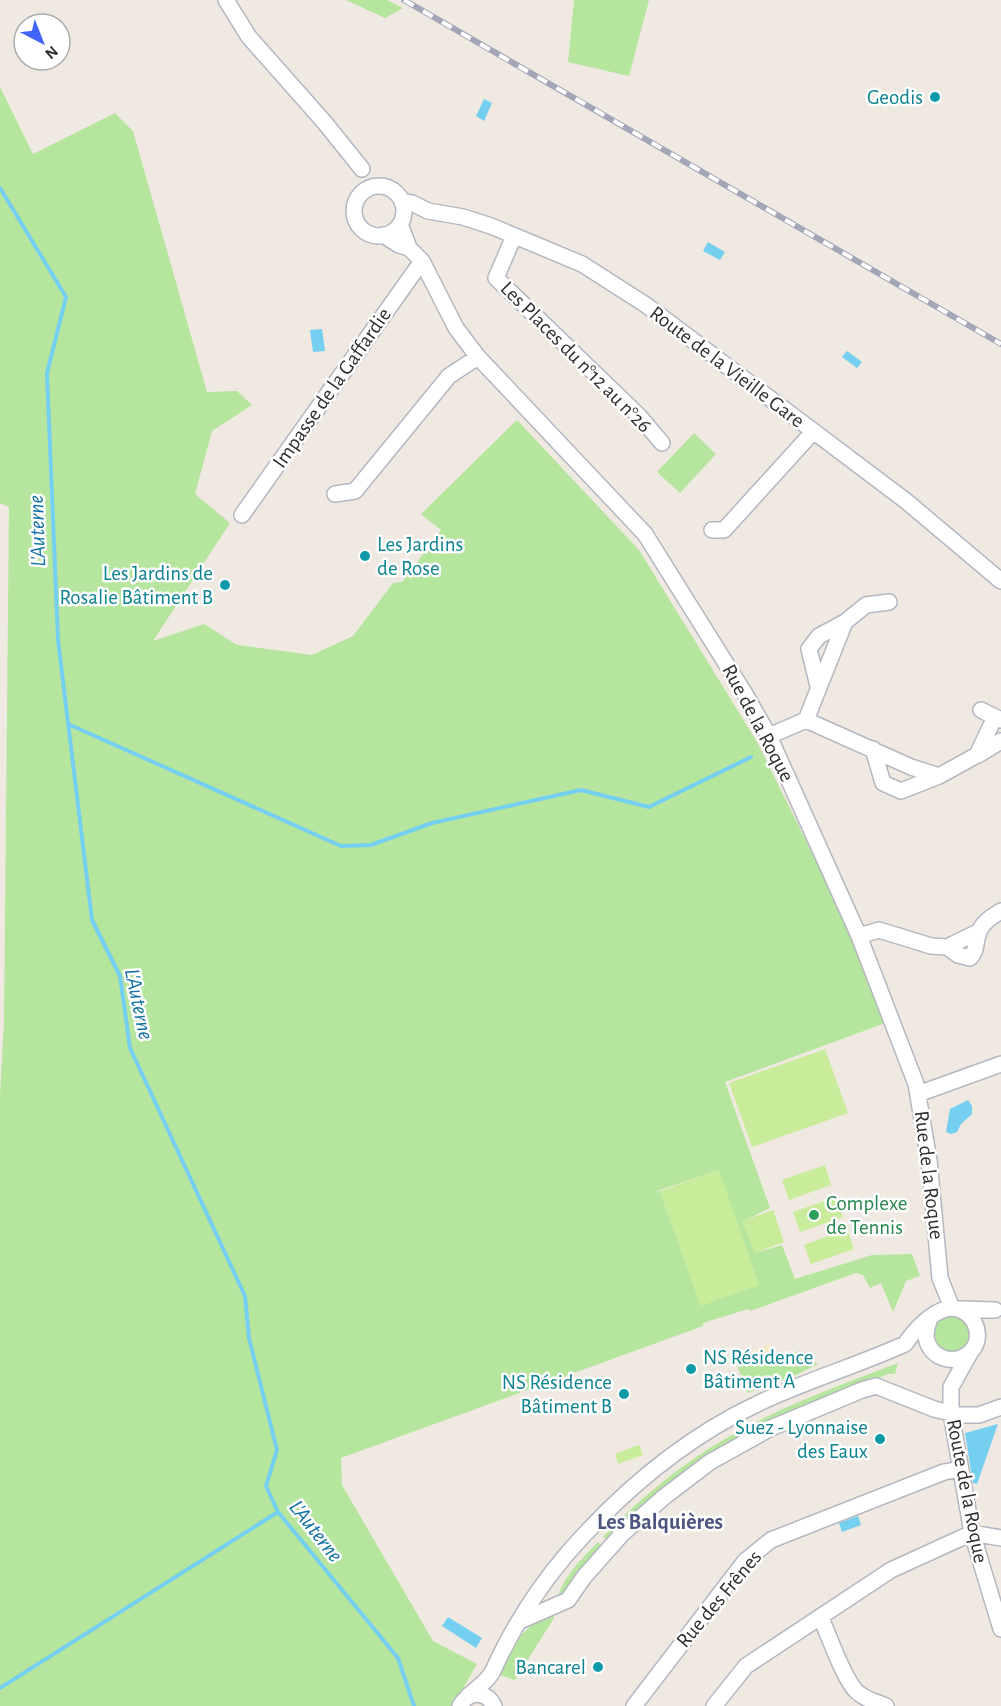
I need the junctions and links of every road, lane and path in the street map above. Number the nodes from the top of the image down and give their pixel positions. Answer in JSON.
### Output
{"nodes":[{"id":1,"x":226,"y":0,"type":"edge"},
{"id":2,"x":362,"y":169,"type":"junction"},
{"id":3,"x":381,"y":186,"type":"junction"},
{"id":4,"x":360,"y":195,"type":"junction"},
{"id":5,"x":402,"y":201,"type":"junction"},
{"id":6,"x":421,"y":209,"type":"junction"},
{"id":7,"x":402,"y":220,"type":"junction"},
{"id":8,"x":383,"y":235,"type":"junction"},
{"id":9,"x":514,"y":236,"type":"junction"},
{"id":10,"x":409,"y":248,"type":"junction"},
{"id":11,"x":422,"y":261,"type":"junction"},
{"id":12,"x":478,"y":357,"type":"junction"},
{"id":13,"x":813,"y":432,"type":"junction"},
{"id":14,"x":662,"y":443,"type":"dead end"},
{"id":15,"x":336,"y":494,"type":"dead end"},
{"id":16,"x":242,"y":515,"type":"dead end"},
{"id":17,"x":712,"y":530,"type":"dead end"},
{"id":18,"x":1001,"y":581,"type":"edge"},
{"id":19,"x":889,"y":602,"type":"dead end"},
{"id":20,"x":845,"y":622,"type":"junction"},
{"id":21,"x":818,"y":686,"type":"junction"},
{"id":22,"x":992,"y":716,"type":"edge"},
{"id":23,"x":806,"y":720,"type":"junction"},
{"id":24,"x":769,"y":736,"type":"junction"},
{"id":25,"x":1001,"y":741,"type":"edge"},
{"id":26,"x":873,"y":749,"type":"junction"},
{"id":27,"x":977,"y":756,"type":"junction"},
{"id":28,"x":939,"y":776,"type":"junction"},
{"id":29,"x":1001,"y":911,"type":"edge"},
{"id":30,"x":859,"y":936,"type":"junction"},
{"id":31,"x":1001,"y":1064,"type":"edge"},
{"id":32,"x":918,"y":1094,"type":"junction"},
{"id":33,"x":941,"y":1282,"type":"junction"},
{"id":34,"x":998,"y":1308,"type":"edge"},
{"id":35,"x":956,"y":1309,"type":"junction"},
{"id":36,"x":933,"y":1316,"type":"junction"},
{"id":37,"x":978,"y":1331,"type":"junction"},
{"id":38,"x":904,"y":1344,"type":"junction"},
{"id":39,"x":935,"y":1353,"type":"junction"},
{"id":40,"x":970,"y":1353,"type":"junction"},
{"id":41,"x":951,"y":1386,"type":"junction"},
{"id":42,"x":1001,"y":1407,"type":"edge"},
{"id":43,"x":951,"y":1413,"type":"junction"},
{"id":44,"x":960,"y":1469,"type":"junction"},
{"id":45,"x":972,"y":1533,"type":"junction"},
{"id":46,"x":1001,"y":1538,"type":"edge"},
{"id":47,"x":821,"y":1618,"type":"junction"},
{"id":48,"x":520,"y":1621,"type":"junction"},
{"id":49,"x":1001,"y":1629,"type":"edge"},
{"id":50,"x":491,"y":1675,"type":"junction"},
{"id":51,"x":464,"y":1701,"type":"edge"},
{"id":52,"x":493,"y":1703,"type":"edge"},
{"id":53,"x":633,"y":1706,"type":"edge"},
{"id":54,"x":714,"y":1706,"type":"edge"},
{"id":55,"x":886,"y":1706,"type":"edge"}],
"edges":[{"from":1,"to":2,"type":"street"},
{"from":2,"to":3,"type":"street"},
{"from":2,"to":4,"type":"street"},
{"from":3,"to":4,"type":"street"},
{"from":3,"to":5,"type":"street"},
{"from":4,"to":8,"type":"street"},
{"from":5,"to":6,"type":"street","name":"Route de la Vieille Gare"},
{"from":5,"to":7,"type":"street"},
{"from":6,"to":7,"type":"street"},
{"from":6,"to":9,"type":"street","name":"Route de la Vieille Gare"},
{"from":7,"to":8,"type":"street"},
{"from":7,"to":10,"type":"street","name":"Rue de la Roque"},
{"from":8,"to":10,"type":"street","name":"Rue de la Roque"},
{"from":9,"to":13,"type":"street","name":"Route de la Vieille Gare"},
{"from":9,"to":14,"type":"street","name":"Les Places du n°12 au n°26"},
{"from":10,"to":11,"type":"street","name":"Rue de la Roque"},
{"from":11,"to":12,"type":"street","name":"Rue de la Roque"},
{"from":11,"to":16,"type":"street","name":"Impasse de la Gaffardie"},
{"from":12,"to":15,"type":"street"},
{"from":12,"to":24,"type":"street","name":"Rue de la Roque"},
{"from":13,"to":17,"type":"street"},
{"from":13,"to":18,"type":"street","name":"Route de la Vieille Gare"},
{"from":19,"to":20,"type":"street"},
{"from":20,"to":21,"type":"street"},
{"from":20,"to":21,"type":"street"},
{"from":21,"to":23,"type":"street"},
{"from":22,"to":27,"type":"street"},
{"from":23,"to":24,"type":"street"},
{"from":23,"to":26,"type":"street"},
{"from":24,"to":30,"type":"street","name":"Rue de la Roque"},
{"from":25,"to":27,"type":"street"},
{"from":26,"to":28,"type":"street"},
{"from":26,"to":28,"type":"street"},
{"from":27,"to":28,"type":"street"},
{"from":29,"to":30,"type":"street"},
{"from":30,"to":32,"type":"street","name":"Rue de la Roque"},
{"from":31,"to":32,"type":"street"},
{"from":32,"to":33,"type":"street","name":"Rue de la Roque"},
{"from":33,"to":35,"type":"street","name":"Rue de la Roque"},
{"from":33,"to":36,"type":"street","name":"Rue de la Roque"},
{"from":34,"to":35,"type":"street"},
{"from":34,"to":37,"type":"street"},
{"from":35,"to":36,"type":"street"},
{"from":35,"to":37,"type":"street"},
{"from":36,"to":38,"type":"street"},
{"from":36,"to":39,"type":"street"},
{"from":37,"to":40,"type":"street"},
{"from":38,"to":39,"type":"street"},
{"from":38,"to":48,"type":"street"},
{"from":39,"to":40,"type":"street"},
{"from":39,"to":41,"type":"street","name":"Route de la Roque"},
{"from":40,"to":41,"type":"street","name":"Route de la Roque"},
{"from":41,"to":43,"type":"street","name":"Route de la Roque"},
{"from":42,"to":43,"type":"street"},
{"from":43,"to":44,"type":"street","name":"Route de la Roque"},
{"from":43,"to":48,"type":"street"},
{"from":44,"to":45,"type":"street","name":"Route de la Roque"},
{"from":44,"to":53,"type":"street","name":"Rue des Frênes"},
{"from":45,"to":46,"type":"street"},
{"from":45,"to":47,"type":"street"},
{"from":45,"to":49,"type":"street","name":"Route de la Roque"},
{"from":47,"to":54,"type":"street"},
{"from":47,"to":55,"type":"street"},
{"from":48,"to":50,"type":"street"},
{"from":50,"to":51,"type":"street"},
{"from":50,"to":52,"type":"street"},
{"from":51,"to":52,"type":"street"}]}
